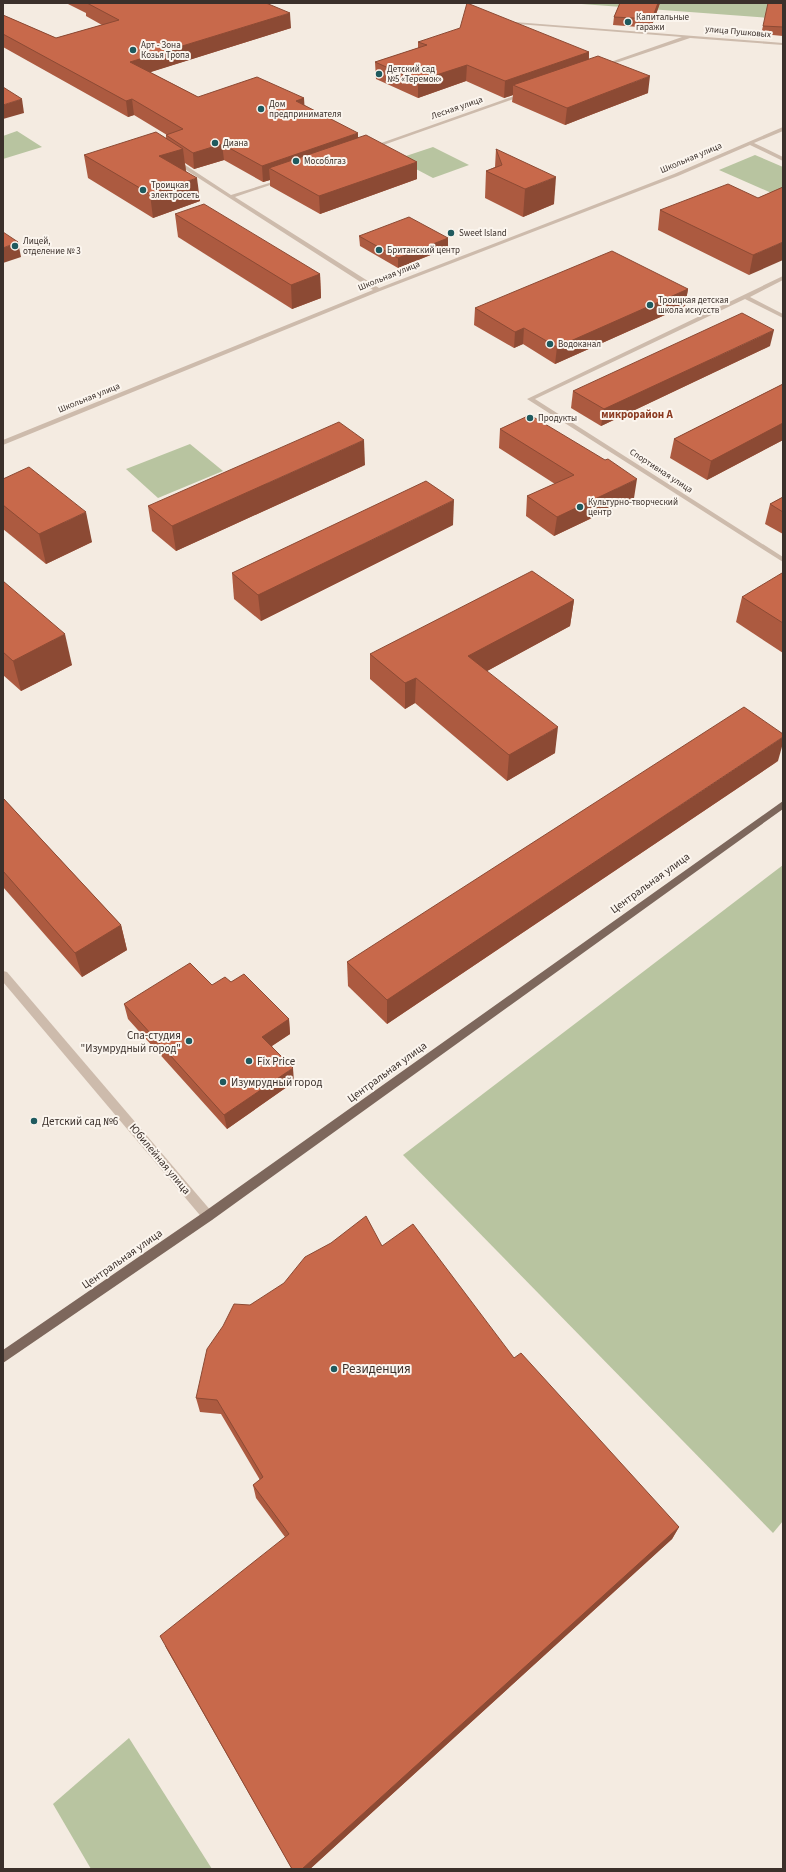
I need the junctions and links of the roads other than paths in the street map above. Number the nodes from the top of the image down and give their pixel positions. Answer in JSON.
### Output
{"nodes":[{"id":1,"x":501,"y":22,"type":"edge"},
{"id":2,"x":691,"y":36,"type":"junction"},
{"id":3,"x":783,"y":44,"type":"edge"},
{"id":4,"x":600,"y":68,"type":"edge"},
{"id":5,"x":532,"y":92,"type":"edge"},
{"id":6,"x":783,"y":129,"type":"edge"},
{"id":7,"x":749,"y":143,"type":"junction"},
{"id":8,"x":364,"y":150,"type":"edge"},
{"id":9,"x":170,"y":158,"type":"edge"},
{"id":10,"x":783,"y":159,"type":"edge"},
{"id":11,"x":290,"y":176,"type":"edge"},
{"id":12,"x":230,"y":197,"type":"junction"},
{"id":13,"x":783,"y":278,"type":"edge"},
{"id":14,"x":378,"y":290,"type":"junction"},
{"id":15,"x":745,"y":297,"type":"junction"},
{"id":16,"x":783,"y":316,"type":"edge"},
{"id":17,"x":3,"y":442,"type":"edge"},
{"id":18,"x":783,"y":560,"type":"edge"},
{"id":19,"x":783,"y":804,"type":"edge"},
{"id":20,"x":3,"y":975,"type":"edge"},
{"id":21,"x":208,"y":1216,"type":"junction"},
{"id":22,"x":3,"y":1357,"type":"edge"}],
"edges":[{"from":1,"to":2,"type":"street","name":"улица Пушковых"},
{"from":2,"to":3,"type":"street","name":"улица Пушковых"},
{"from":2,"to":4,"type":"street"},
{"from":5,"to":8,"type":"street","name":"Лесная улица"},
{"from":6,"to":7,"type":"street","name":"Школьная улица"},
{"from":7,"to":10,"type":"street"},
{"from":7,"to":14,"type":"street","name":"Школьная улица"},
{"from":9,"to":12,"type":"street"},
{"from":11,"to":12,"type":"street"},
{"from":12,"to":14,"type":"street"},
{"from":13,"to":15,"type":"street"},
{"from":14,"to":17,"type":"street","name":"Школьная улица"},
{"from":15,"to":16,"type":"street"},
{"from":15,"to":18,"type":"street","name":"Спортивная улица"},
{"from":19,"to":21,"type":"main road","name":"Центральная улица"},
{"from":20,"to":21,"type":"street","name":"Юбилейная улица"},
{"from":21,"to":22,"type":"main road","name":"Центральная улица"}]}
